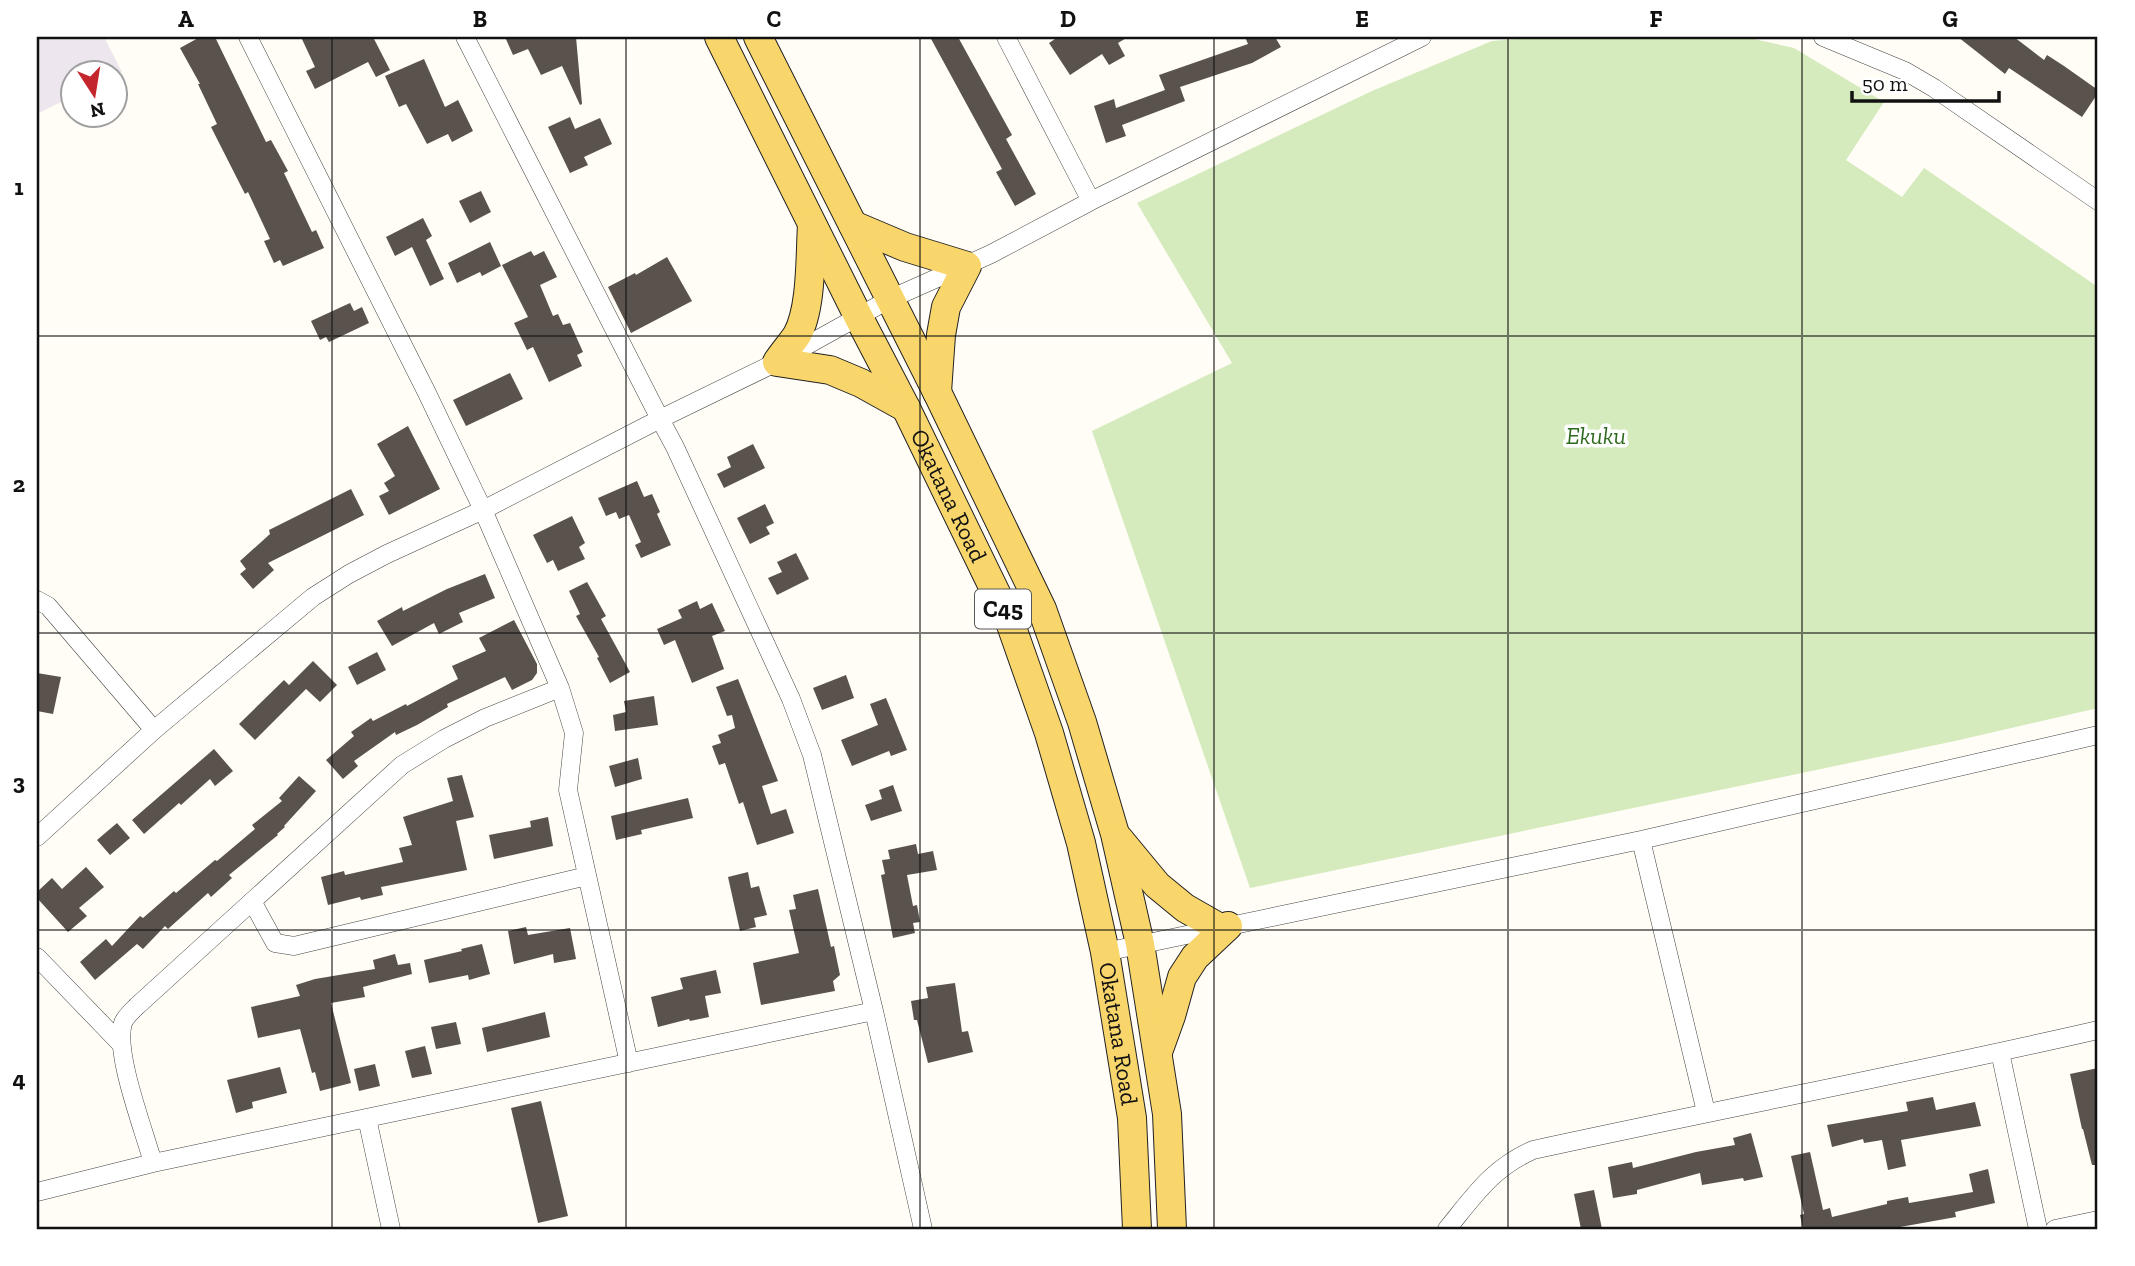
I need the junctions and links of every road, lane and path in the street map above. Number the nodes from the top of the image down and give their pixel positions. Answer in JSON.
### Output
{"nodes":[{"id":1,"x":248,"y":37,"type":"edge"},
{"id":2,"x":466,"y":37,"type":"edge"},
{"id":3,"x":719,"y":37,"type":"edge"},
{"id":4,"x":758,"y":37,"type":"edge"},
{"id":5,"x":1006,"y":37,"type":"edge"},
{"id":6,"x":1422,"y":37,"type":"edge"},
{"id":7,"x":1823,"y":37,"type":"edge"},
{"id":8,"x":1091,"y":201,"type":"junction"},
{"id":9,"x":2098,"y":201,"type":"edge"},
{"id":10,"x":812,"y":222,"type":"junction"},
{"id":11,"x":853,"y":225,"type":"junction"},
{"id":12,"x":967,"y":266,"type":"junction"},
{"id":13,"x":890,"y":299,"type":"junction"},
{"id":14,"x":858,"y":316,"type":"junction"},
{"id":15,"x":777,"y":362,"type":"junction"},
{"id":16,"x":937,"y":392,"type":"junction"},
{"id":17,"x":906,"y":408,"type":"junction"},
{"id":18,"x":660,"y":419,"type":"junction"},
{"id":19,"x":483,"y":510,"type":"junction"},
{"id":20,"x":37,"y":600,"type":"edge"},
{"id":21,"x":560,"y":688,"type":"junction"},
{"id":22,"x":154,"y":730,"type":"junction"},
{"id":23,"x":2098,"y":735,"type":"edge"},
{"id":24,"x":1115,"y":834,"type":"junction"},
{"id":25,"x":37,"y":837,"type":"edge"},
{"id":26,"x":1641,"y":840,"type":"junction"},
{"id":27,"x":587,"y":876,"type":"junction"},
{"id":28,"x":253,"y":901,"type":"junction"},
{"id":29,"x":1224,"y":927,"type":"junction"},
{"id":30,"x":1140,"y":944,"type":"junction"},
{"id":31,"x":1105,"y":952,"type":"junction"},
{"id":32,"x":37,"y":957,"type":"edge"},
{"id":33,"x":874,"y":1011,"type":"junction"},
{"id":34,"x":2098,"y":1030,"type":"edge"},
{"id":35,"x":120,"y":1043,"type":"junction"},
{"id":36,"x":2000,"y":1052,"type":"junction"},
{"id":37,"x":1157,"y":1053,"type":"junction"},
{"id":38,"x":629,"y":1063,"type":"junction"},
{"id":39,"x":1706,"y":1112,"type":"junction"},
{"id":40,"x":367,"y":1118,"type":"junction"},
{"id":41,"x":153,"y":1163,"type":"junction"},
{"id":42,"x":37,"y":1192,"type":"edge"},
{"id":43,"x":2098,"y":1220,"type":"edge"},
{"id":44,"x":391,"y":1229,"type":"edge"},
{"id":45,"x":923,"y":1229,"type":"edge"},
{"id":46,"x":1137,"y":1229,"type":"edge"},
{"id":47,"x":1172,"y":1229,"type":"edge"},
{"id":48,"x":1447,"y":1229,"type":"edge"},
{"id":49,"x":2038,"y":1229,"type":"edge"},
{"id":50,"x":2055,"y":1229,"type":"edge"}],
"edges":[{"from":1,"to":19,"type":"street"},
{"from":2,"to":18,"type":"street"},
{"from":3,"to":10,"type":"main road","name":"Okatana Road","number":"C45"},
{"from":4,"to":11,"type":"main road","name":"Okatana Road","number":"C45"},
{"from":5,"to":8,"type":"street"},
{"from":6,"to":8,"type":"street"},
{"from":7,"to":9,"type":"street"},
{"from":8,"to":12,"type":"street"},
{"from":10,"to":14,"type":"main road","name":"Okatana Road","number":"C45"},
{"from":10,"to":15,"type":"main road"},
{"from":11,"to":12,"type":"main road"},
{"from":11,"to":13,"type":"main road","name":"Okatana Road","number":"C45"},
{"from":12,"to":13,"type":"street"},
{"from":12,"to":16,"type":"main road"},
{"from":13,"to":14,"type":"street"},
{"from":13,"to":16,"type":"main road","name":"Okatana Road","number":"C45"},
{"from":14,"to":15,"type":"street"},
{"from":14,"to":17,"type":"main road","name":"Okatana Road","number":"C45"},
{"from":15,"to":17,"type":"main road"},
{"from":15,"to":18,"type":"street"},
{"from":16,"to":24,"type":"main road","name":"Okatana Road","number":"C45"},
{"from":17,"to":31,"type":"main road","name":"Okatana Road","number":"C45"},
{"from":18,"to":19,"type":"street"},
{"from":18,"to":33,"type":"street"},
{"from":19,"to":21,"type":"street"},
{"from":19,"to":22,"type":"street"},
{"from":20,"to":22,"type":"street"},
{"from":21,"to":27,"type":"street"},
{"from":21,"to":28,"type":"street"},
{"from":22,"to":25,"type":"street"},
{"from":23,"to":26,"type":"street"},
{"from":24,"to":29,"type":"main road"},
{"from":24,"to":30,"type":"main road","name":"Okatana Road","number":"C45"},
{"from":26,"to":29,"type":"street"},
{"from":26,"to":39,"type":"street"},
{"from":27,"to":28,"type":"street"},
{"from":27,"to":38,"type":"street"},
{"from":28,"to":35,"type":"street"},
{"from":29,"to":30,"type":"street"},
{"from":29,"to":37,"type":"main road"},
{"from":30,"to":31,"type":"street"},
{"from":30,"to":37,"type":"main road","name":"Okatana Road","number":"C45"},
{"from":31,"to":46,"type":"main road","name":"Okatana Road","number":"C45"},
{"from":32,"to":35,"type":"street"},
{"from":33,"to":38,"type":"street"},
{"from":33,"to":45,"type":"street"},
{"from":34,"to":36,"type":"street"},
{"from":35,"to":41,"type":"street"},
{"from":36,"to":39,"type":"street"},
{"from":36,"to":49,"type":"street"},
{"from":37,"to":47,"type":"main road","name":"Okatana Road","number":"C45"},
{"from":38,"to":40,"type":"street"},
{"from":39,"to":48,"type":"street"},
{"from":40,"to":41,"type":"street"},
{"from":40,"to":44,"type":"street"},
{"from":41,"to":42,"type":"street"},
{"from":43,"to":50,"type":"street"}]}
